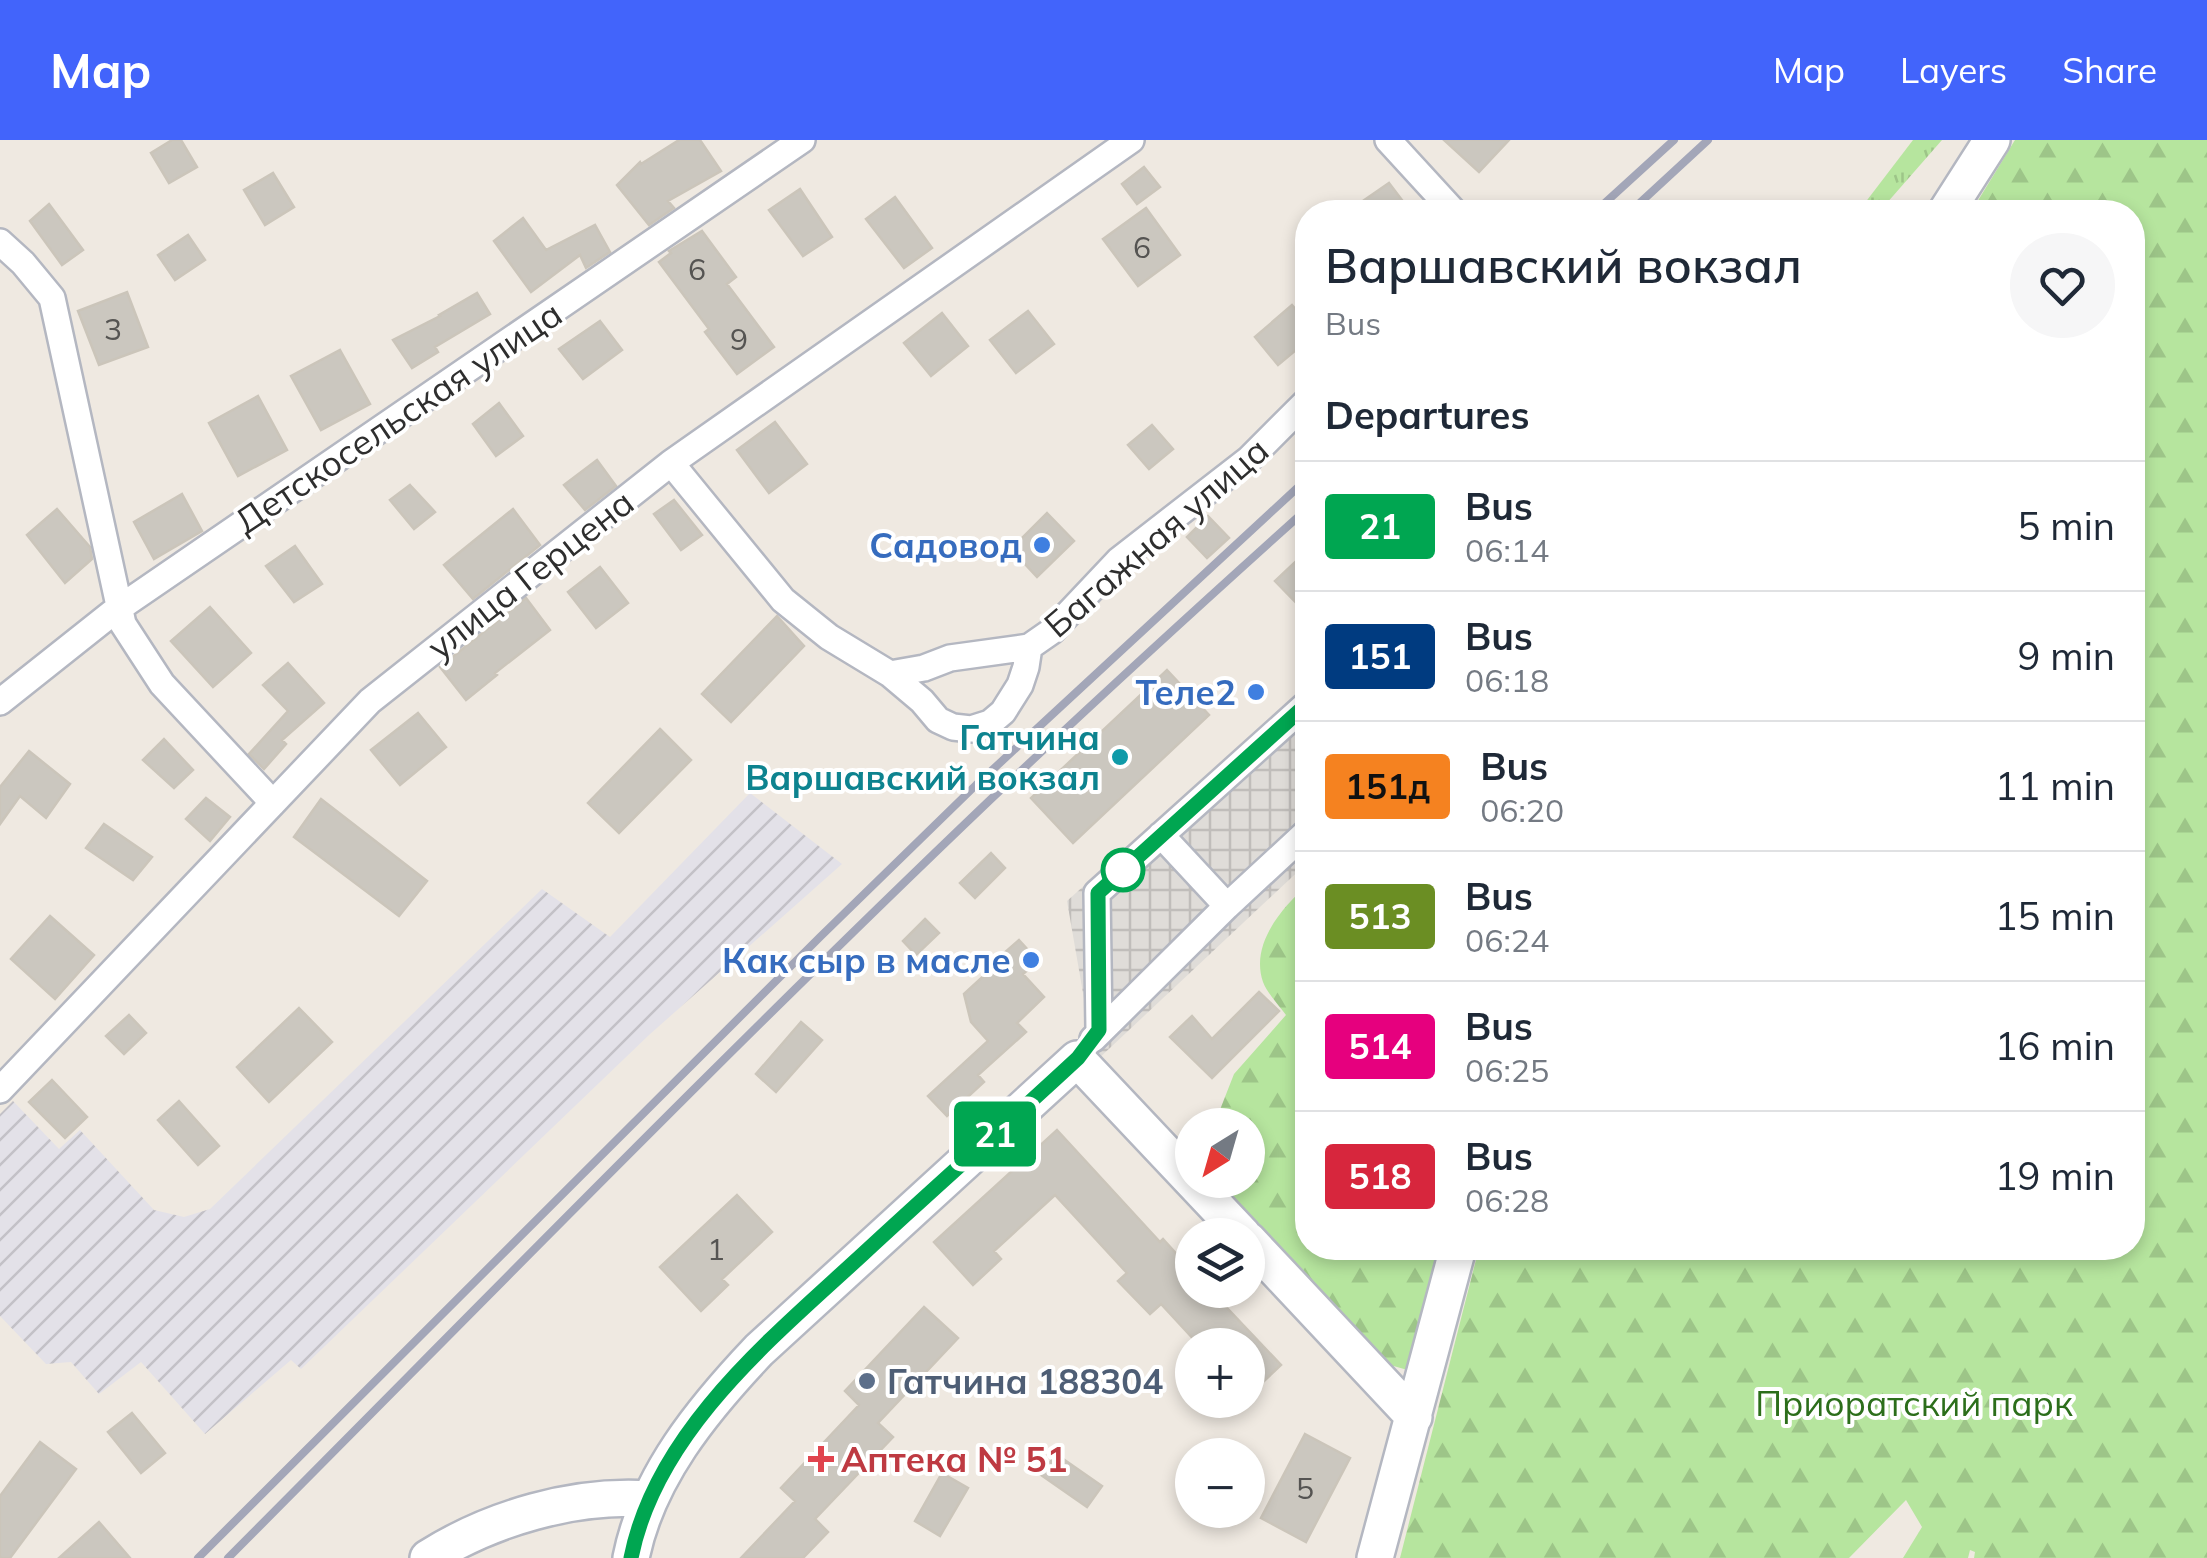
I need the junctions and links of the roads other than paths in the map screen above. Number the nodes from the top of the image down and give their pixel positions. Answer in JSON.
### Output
{"nodes":[{"id":1,"x":802,"y":140,"type":"edge"},
{"id":2,"x":1131,"y":140,"type":"edge"},
{"id":3,"x":1388,"y":140,"type":"edge"},
{"id":4,"x":1992,"y":140,"type":"edge"},
{"id":5,"x":1443,"y":200,"type":"edge"},
{"id":6,"x":1954,"y":200,"type":"edge"},
{"id":7,"x":3,"y":254,"type":"edge"},
{"id":8,"x":1295,"y":413,"type":"edge"},
{"id":9,"x":672,"y":463,"type":"junction"},
{"id":10,"x":119,"y":608,"type":"junction"},
{"id":11,"x":1029,"y":647,"type":"junction"},
{"id":12,"x":924,"y":668,"type":"junction"},
{"id":13,"x":890,"y":674,"type":"junction"},
{"id":14,"x":922,"y":701,"type":"junction"},
{"id":15,"x":0,"y":702,"type":"edge"},
{"id":16,"x":1295,"y":715,"type":"edge"},
{"id":17,"x":273,"y":803,"type":"junction"},
{"id":18,"x":1161,"y":835,"type":"junction"},
{"id":19,"x":1295,"y":843,"type":"edge"},
{"id":20,"x":1227,"y":906,"type":"junction"},
{"id":21,"x":1099,"y":1030,"type":"junction"},
{"id":22,"x":1078,"y":1058,"type":"junction"},
{"id":23,"x":0,"y":1090,"type":"edge"},
{"id":24,"x":1227,"y":1218,"type":"edge"},
{"id":25,"x":1265,"y":1258,"type":"edge"},
{"id":26,"x":1455,"y":1260,"type":"edge"},
{"id":27,"x":1414,"y":1416,"type":"junction"},
{"id":28,"x":649,"y":1500,"type":"junction"},
{"id":29,"x":428,"y":1558,"type":"edge"},
{"id":30,"x":631,"y":1558,"type":"edge"},
{"id":31,"x":1375,"y":1558,"type":"edge"}],
"edges":[{"from":1,"to":10,"type":"street","name":"Детскосельская улица"},
{"from":2,"to":9,"type":"street","name":"улица Герцена"},
{"from":3,"to":5,"type":"street"},
{"from":4,"to":6,"type":"street"},
{"from":7,"to":10,"type":"street"},
{"from":8,"to":11,"type":"street","name":"Багажная улица"},
{"from":9,"to":13,"type":"street","name":"Багажная улица"},
{"from":9,"to":17,"type":"street","name":"улица Герцена"},
{"from":10,"to":15,"type":"street","name":"Детскосельская улица"},
{"from":10,"to":17,"type":"street"},
{"from":11,"to":12,"type":"street"},
{"from":11,"to":14,"type":"street","name":"Багажная улица"},
{"from":12,"to":13,"type":"street"},
{"from":12,"to":14,"type":"street"},
{"from":13,"to":14,"type":"street","name":"Багажная улица"},
{"from":16,"to":18,"type":"street"},
{"from":17,"to":23,"type":"street","name":"улица Герцена"},
{"from":18,"to":20,"type":"street"},
{"from":18,"to":21,"type":"street"},
{"from":19,"to":20,"type":"street"},
{"from":20,"to":21,"type":"street"},
{"from":21,"to":22,"type":"street"},
{"from":22,"to":24,"type":"street"},
{"from":22,"to":28,"type":"street"},
{"from":25,"to":27,"type":"street"},
{"from":26,"to":27,"type":"street"},
{"from":27,"to":31,"type":"street"},
{"from":28,"to":29,"type":"street"},
{"from":28,"to":30,"type":"street"}]}
